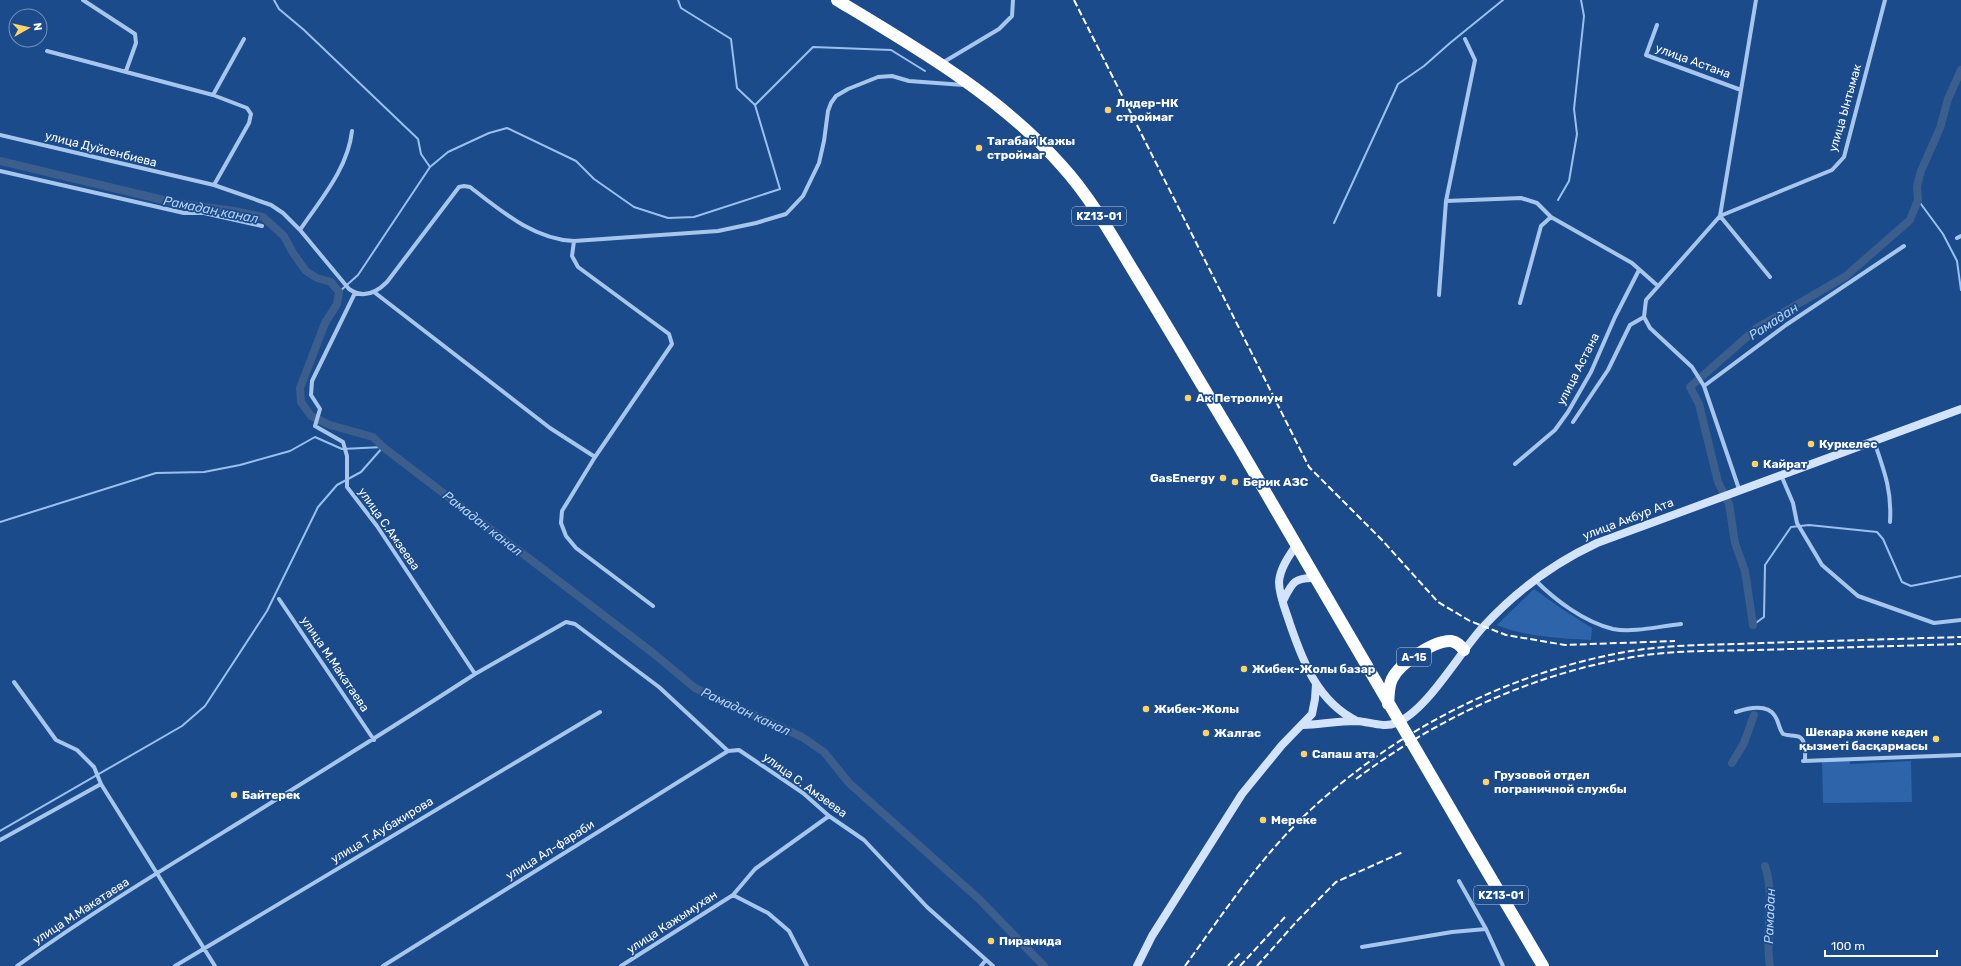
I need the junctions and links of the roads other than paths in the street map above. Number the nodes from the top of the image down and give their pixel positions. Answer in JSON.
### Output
{"nodes":[{"id":1,"x":83,"y":0,"type":"edge"},
{"id":2,"x":837,"y":0,"type":"edge"},
{"id":3,"x":1013,"y":0,"type":"edge"},
{"id":4,"x":1756,"y":0,"type":"edge"},
{"id":5,"x":1885,"y":0,"type":"edge"},
{"id":6,"x":1657,"y":25,"type":"dead end"},
{"id":7,"x":1465,"y":39,"type":"dead end"},
{"id":8,"x":244,"y":40,"type":"dead end"},
{"id":9,"x":47,"y":51,"type":"dead end"},
{"id":10,"x":941,"y":64,"type":"junction"},
{"id":11,"x":126,"y":71,"type":"junction"},
{"id":12,"x":969,"y":85,"type":"junction"},
{"id":13,"x":1741,"y":90,"type":"junction"},
{"id":14,"x":213,"y":95,"type":"junction"},
{"id":15,"x":352,"y":130,"type":"dead end"},
{"id":16,"x":0,"y":135,"type":"edge"},
{"id":17,"x":0,"y":171,"type":"edge"},
{"id":18,"x":214,"y":185,"type":"junction"},
{"id":19,"x":1446,"y":201,"type":"junction"},
{"id":20,"x":1720,"y":216,"type":"junction"},
{"id":21,"x":1551,"y":217,"type":"junction"},
{"id":22,"x":262,"y":226,"type":"dead end"},
{"id":23,"x":300,"y":230,"type":"junction"},
{"id":24,"x":574,"y":241,"type":"junction"},
{"id":25,"x":1904,"y":246,"type":"dead end"},
{"id":26,"x":1639,"y":270,"type":"junction"},
{"id":27,"x":1770,"y":277,"type":"dead end"},
{"id":28,"x":1658,"y":286,"type":"junction"},
{"id":29,"x":374,"y":292,"type":"junction"},
{"id":30,"x":355,"y":293,"type":"junction"},
{"id":31,"x":1439,"y":295,"type":"dead end"},
{"id":32,"x":1520,"y":302,"type":"dead end"},
{"id":33,"x":1644,"y":317,"type":"junction"},
{"id":34,"x":1704,"y":386,"type":"junction"},
{"id":35,"x":1961,"y":409,"type":"edge"},
{"id":36,"x":1573,"y":422,"type":"dead end"},
{"id":37,"x":1874,"y":441,"type":"junction"},
{"id":38,"x":595,"y":457,"type":"junction"},
{"id":39,"x":1515,"y":464,"type":"dead end"},
{"id":40,"x":1781,"y":474,"type":"junction"},
{"id":41,"x":1739,"y":489,"type":"junction"},
{"id":42,"x":1890,"y":522,"type":"dead end"},
{"id":43,"x":1297,"y":544,"type":"junction"},
{"id":44,"x":1316,"y":578,"type":"junction"},
{"id":45,"x":1535,"y":580,"type":"junction"},
{"id":46,"x":279,"y":599,"type":"dead end"},
{"id":47,"x":1283,"y":601,"type":"junction"},
{"id":48,"x":652,"y":606,"type":"dead end"},
{"id":49,"x":1961,"y":620,"type":"edge"},
{"id":50,"x":1681,"y":624,"type":"dead end"},
{"id":51,"x":1464,"y":650,"type":"junction"},
{"id":52,"x":476,"y":674,"type":"junction"},
{"id":53,"x":14,"y":682,"type":"dead end"},
{"id":54,"x":1316,"y":684,"type":"junction"},
{"id":55,"x":1388,"y":705,"type":"junction"},
{"id":56,"x":600,"y":712,"type":"dead end"},
{"id":57,"x":1736,"y":712,"type":"dead end"},
{"id":58,"x":1357,"y":722,"type":"junction"},
{"id":59,"x":1303,"y":725,"type":"junction"},
{"id":60,"x":374,"y":740,"type":"junction"},
{"id":61,"x":728,"y":751,"type":"junction"},
{"id":62,"x":1961,"y":755,"type":"edge"},
{"id":63,"x":100,"y":784,"type":"junction"},
{"id":64,"x":829,"y":816,"type":"junction"},
{"id":65,"x":0,"y":840,"type":"edge"},
{"id":66,"x":157,"y":873,"type":"junction"},
{"id":67,"x":1459,"y":880,"type":"dead end"},
{"id":68,"x":733,"y":895,"type":"junction"},
{"id":69,"x":1486,"y":929,"type":"junction"},
{"id":70,"x":1362,"y":946,"type":"dead end"},
{"id":71,"x":204,"y":949,"type":"junction"},
{"id":72,"x":986,"y":960,"type":"junction"},
{"id":73,"x":16,"y":966,"type":"edge"},
{"id":74,"x":175,"y":966,"type":"edge"},
{"id":75,"x":215,"y":966,"type":"edge"},
{"id":76,"x":383,"y":966,"type":"edge"},
{"id":77,"x":621,"y":966,"type":"edge"},
{"id":78,"x":807,"y":966,"type":"edge"},
{"id":79,"x":981,"y":966,"type":"edge"},
{"id":80,"x":993,"y":966,"type":"edge"},
{"id":81,"x":1137,"y":966,"type":"edge"},
{"id":82,"x":1502,"y":966,"type":"edge"},
{"id":83,"x":1542,"y":966,"type":"edge"}],
"edges":[{"from":1,"to":11,"type":"street"},
{"from":2,"to":10,"type":"highway","number":"KZ13-01"},
{"from":3,"to":10,"type":"street"},
{"from":4,"to":13,"type":"street","name":"улица Астана"},
{"from":5,"to":20,"type":"street","name":"улица Ынтымак"},
{"from":6,"to":13,"type":"street","name":"улица Астана"},
{"from":7,"to":19,"type":"street"},
{"from":8,"to":14,"type":"street"},
{"from":9,"to":11,"type":"street"},
{"from":10,"to":12,"type":"highway","number":"KZ13-01"},
{"from":11,"to":14,"type":"street"},
{"from":12,"to":24,"type":"street"},
{"from":12,"to":43,"type":"highway","number":"KZ13-01"},
{"from":13,"to":20,"type":"street","name":"улица Астана"},
{"from":14,"to":18,"type":"street"},
{"from":15,"to":23,"type":"street"},
{"from":16,"to":18,"type":"street","name":"улица Дуйсенбиева"},
{"from":17,"to":22,"type":"street"},
{"from":18,"to":23,"type":"street","name":"улица Дуйсенбиева"},
{"from":19,"to":21,"type":"street"},
{"from":19,"to":31,"type":"street"},
{"from":20,"to":27,"type":"street"},
{"from":20,"to":28,"type":"street"},
{"from":21,"to":26,"type":"street"},
{"from":21,"to":32,"type":"street"},
{"from":23,"to":30,"type":"street","name":"улица Дуйсенбиева"},
{"from":24,"to":29,"type":"street"},
{"from":24,"to":38,"type":"street"},
{"from":25,"to":34,"type":"street"},
{"from":26,"to":28,"type":"street"},
{"from":26,"to":39,"type":"street","name":"улица Астана"},
{"from":28,"to":33,"type":"street"},
{"from":29,"to":30,"type":"street"},
{"from":29,"to":38,"type":"street"},
{"from":30,"to":52,"type":"street","name":"улица С.Амзеева"},
{"from":33,"to":34,"type":"street"},
{"from":33,"to":36,"type":"street","name":"улица Астана"},
{"from":34,"to":41,"type":"street"},
{"from":35,"to":37,"type":"main road","name":"улица Акбур Ата"},
{"from":37,"to":40,"type":"main road","name":"улица Акбур Ата"},
{"from":37,"to":42,"type":"street"},
{"from":38,"to":48,"type":"street"},
{"from":40,"to":41,"type":"main road","name":"улица Акбур Ата"},
{"from":40,"to":49,"type":"street"},
{"from":41,"to":45,"type":"main road","name":"улица Акбур Ата"},
{"from":43,"to":44,"type":"highway","number":"KZ13-01"},
{"from":43,"to":47,"type":"main road"},
{"from":44,"to":47,"type":"main road"},
{"from":44,"to":55,"type":"highway","number":"KZ13-01"},
{"from":45,"to":50,"type":"street"},
{"from":45,"to":51,"type":"main road","name":"улица Акбур Ата"},
{"from":46,"to":60,"type":"street","name":"улица М.Макатаева"},
{"from":47,"to":54,"type":"main road"},
{"from":51,"to":55,"type":"highway","number":"A-15"},
{"from":51,"to":58,"type":"main road","name":"улица Акбур Ата"},
{"from":52,"to":60,"type":"street","name":"улица М.Макатаева"},
{"from":52,"to":61,"type":"street"},
{"from":53,"to":63,"type":"street"},
{"from":54,"to":58,"type":"main road"},
{"from":54,"to":59,"type":"main road"},
{"from":55,"to":83,"type":"highway","number":"KZ13-01"},
{"from":56,"to":71,"type":"street","name":"улица Т.Аубакирова"},
{"from":57,"to":62,"type":"street"},
{"from":58,"to":59,"type":"main road"},
{"from":59,"to":81,"type":"main road"},
{"from":60,"to":66,"type":"street","name":"улица М.Макатаева"},
{"from":61,"to":64,"type":"street","name":"улица С. Амзеева"},
{"from":61,"to":76,"type":"street","name":"улица Ал-фараби"},
{"from":63,"to":65,"type":"street"},
{"from":63,"to":66,"type":"street"},
{"from":64,"to":68,"type":"street","name":"улица Кажымухан"},
{"from":64,"to":72,"type":"street","name":"улица С. Амзеева"},
{"from":66,"to":71,"type":"street"},
{"from":66,"to":73,"type":"street","name":"улица М.Макатаева"},
{"from":67,"to":69,"type":"street"},
{"from":68,"to":77,"type":"street","name":"улица Кажымухан"},
{"from":68,"to":78,"type":"street","name":"улица Кажымухан"},
{"from":69,"to":70,"type":"street"},
{"from":69,"to":82,"type":"street"},
{"from":71,"to":74,"type":"street","name":"улица Т.Аубакирова"},
{"from":71,"to":75,"type":"street"},
{"from":72,"to":79,"type":"street"},
{"from":72,"to":80,"type":"street","name":"улица С. Амзеева"}]}
